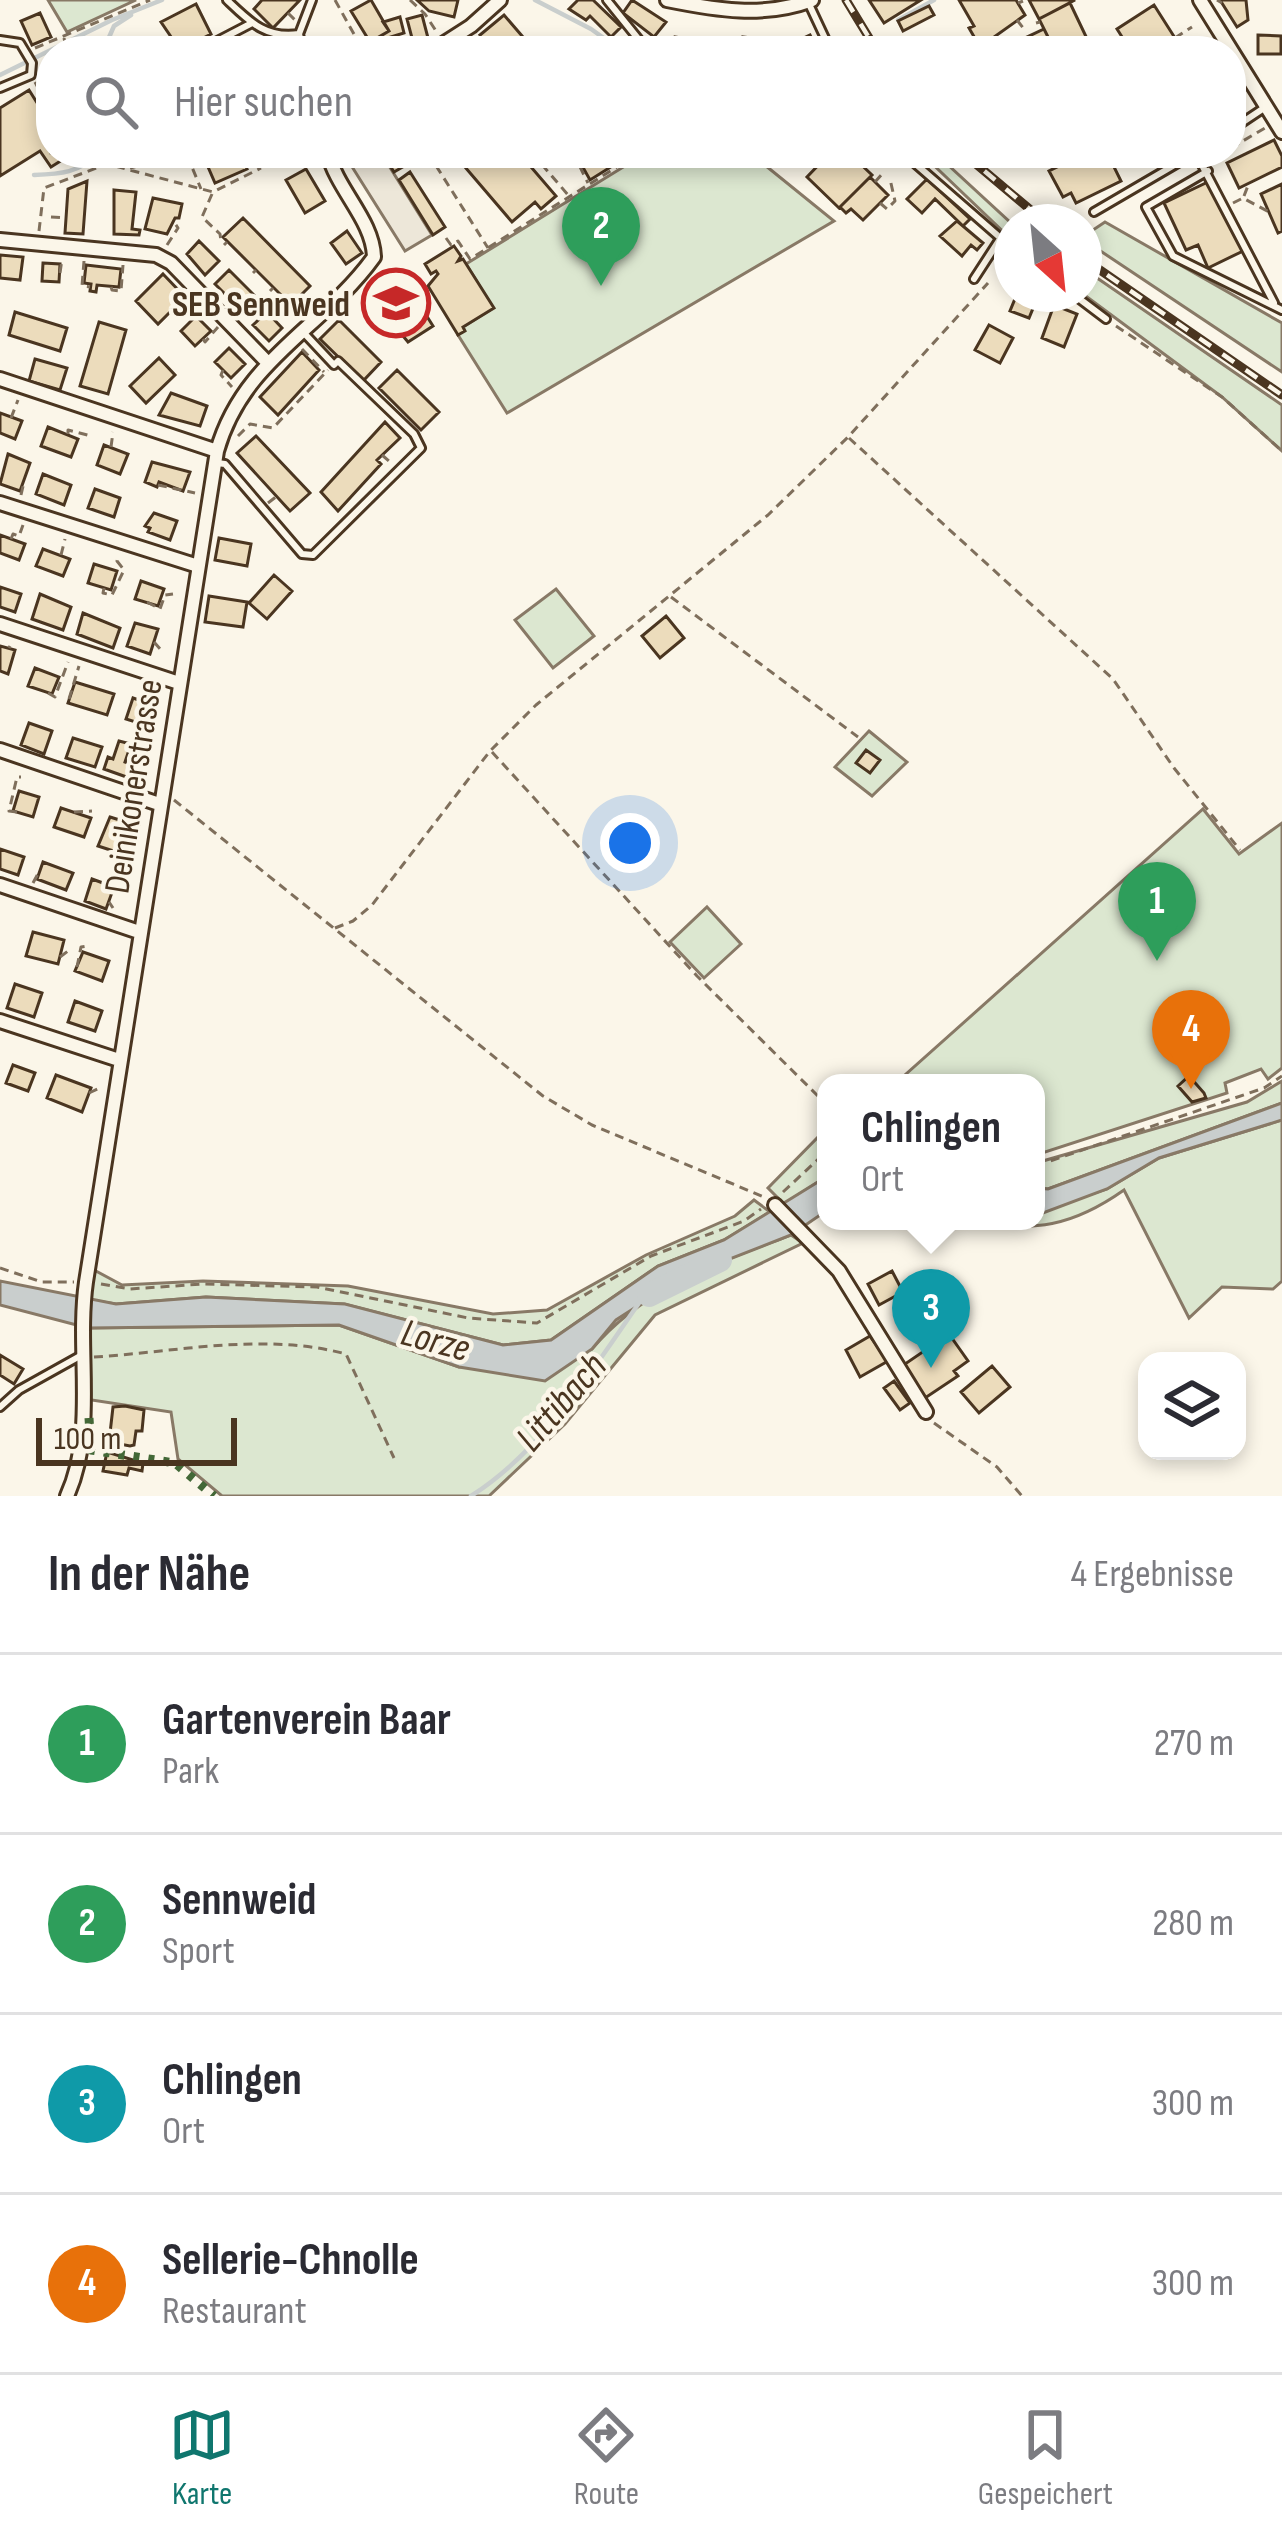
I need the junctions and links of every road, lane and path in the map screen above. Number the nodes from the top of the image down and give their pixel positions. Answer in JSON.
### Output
{"nodes":[{"id":1,"x":149,"y":0,"type":"edge"},
{"id":2,"x":227,"y":0,"type":"edge"},
{"id":3,"x":312,"y":0,"type":"edge"},
{"id":4,"x":334,"y":0,"type":"edge"},
{"id":5,"x":410,"y":0,"type":"edge"},
{"id":6,"x":500,"y":0,"type":"edge"},
{"id":7,"x":607,"y":0,"type":"edge"},
{"id":8,"x":667,"y":0,"type":"edge"},
{"id":9,"x":1200,"y":0,"type":"edge"},
{"id":10,"x":802,"y":2,"type":"edge"},
{"id":11,"x":433,"y":12,"type":"dead end"},
{"id":12,"x":1017,"y":20,"type":"dead end"},
{"id":13,"x":430,"y":22,"type":"junction"},
{"id":14,"x":252,"y":23,"type":"junction"},
{"id":15,"x":1192,"y":27,"type":"dead end"},
{"id":16,"x":1024,"y":29,"type":"dead end"},
{"id":17,"x":299,"y":34,"type":"joint"},
{"id":18,"x":71,"y":36,"type":"edge"},
{"id":19,"x":228,"y":36,"type":"edge"},
{"id":20,"x":355,"y":36,"type":"edge"},
{"id":21,"x":434,"y":36,"type":"edge"},
{"id":22,"x":454,"y":36,"type":"edge"},
{"id":23,"x":636,"y":36,"type":"edge"},
{"id":24,"x":822,"y":36,"type":"edge"},
{"id":25,"x":1178,"y":36,"type":"edge"},
{"id":26,"x":1223,"y":36,"type":"edge"},
{"id":27,"x":0,"y":40,"type":"edge"},
{"id":28,"x":36,"y":54,"type":"edge"},
{"id":29,"x":29,"y":57,"type":"junction"},
{"id":30,"x":1246,"y":73,"type":"edge"},
{"id":31,"x":31,"y":75,"type":"junction"},
{"id":32,"x":36,"y":84,"type":"edge"},
{"id":33,"x":0,"y":88,"type":"edge"},
{"id":34,"x":1267,"y":106,"type":"junction"},
{"id":35,"x":1246,"y":120,"type":"edge"},
{"id":36,"x":1277,"y":128,"type":"edge"},
{"id":37,"x":1246,"y":141,"type":"edge"},
{"id":38,"x":96,"y":168,"type":"edge"},
{"id":39,"x":121,"y":168,"type":"edge"},
{"id":40,"x":129,"y":168,"type":"edge"},
{"id":41,"x":192,"y":168,"type":"edge"},
{"id":42,"x":261,"y":168,"type":"dead end"},
{"id":43,"x":333,"y":168,"type":"edge"},
{"id":44,"x":437,"y":168,"type":"edge"},
{"id":45,"x":545,"y":168,"type":"edge"},
{"id":46,"x":580,"y":168,"type":"edge"},
{"id":47,"x":615,"y":168,"type":"edge"},
{"id":48,"x":919,"y":168,"type":"edge"},
{"id":49,"x":1169,"y":168,"type":"edge"},
{"id":50,"x":1205,"y":168,"type":"joint"},
{"id":51,"x":125,"y":169,"type":"junction"},
{"id":52,"x":883,"y":173,"type":"dead end"},
{"id":53,"x":890,"y":179,"type":"dead end"},
{"id":54,"x":875,"y":182,"type":"dead end"},
{"id":55,"x":1249,"y":183,"type":"dead end"},
{"id":56,"x":588,"y":185,"type":"junction"},
{"id":57,"x":201,"y":189,"type":"junction"},
{"id":58,"x":213,"y":192,"type":"junction"},
{"id":59,"x":570,"y":197,"type":"junction"},
{"id":60,"x":1243,"y":198,"type":"junction"},
{"id":61,"x":880,"y":203,"type":"dead end"},
{"id":62,"x":1226,"y":206,"type":"junction"},
{"id":63,"x":1102,"y":207,"type":"edge"},
{"id":64,"x":1269,"y":212,"type":"dead end"},
{"id":65,"x":51,"y":217,"type":"dead end"},
{"id":66,"x":66,"y":218,"type":"dead end"},
{"id":67,"x":174,"y":222,"type":"dead end"},
{"id":68,"x":994,"y":234,"type":"edge"},
{"id":69,"x":39,"y":236,"type":"dead end"},
{"id":70,"x":446,"y":238,"type":"dead end"},
{"id":71,"x":171,"y":239,"type":"dead end"},
{"id":72,"x":0,"y":240,"type":"edge"},
{"id":73,"x":224,"y":242,"type":"dead end"},
{"id":74,"x":84,"y":248,"type":"junction"},
{"id":75,"x":488,"y":248,"type":"junction"},
{"id":76,"x":994,"y":248,"type":"edge"},
{"id":77,"x":124,"y":252,"type":"junction"},
{"id":78,"x":974,"y":279,"type":"dead end"},
{"id":79,"x":988,"y":283,"type":"dead end"},
{"id":80,"x":90,"y":287,"type":"dead end"},
{"id":81,"x":111,"y":287,"type":"dead end"},
{"id":82,"x":200,"y":292,"type":"junction"},
{"id":83,"x":174,"y":308,"type":"dead end"},
{"id":84,"x":1279,"y":308,"type":"edge"},
{"id":85,"x":1097,"y":312,"type":"edge"},
{"id":86,"x":225,"y":319,"type":"junction"},
{"id":87,"x":1106,"y":319,"type":"joint"},
{"id":88,"x":297,"y":334,"type":"junction"},
{"id":89,"x":203,"y":339,"type":"dead end"},
{"id":90,"x":267,"y":362,"type":"junction"},
{"id":91,"x":334,"y":364,"type":"junction"},
{"id":92,"x":223,"y":370,"type":"dead end"},
{"id":93,"x":325,"y":374,"type":"junction"},
{"id":94,"x":0,"y":379,"type":"edge"},
{"id":95,"x":233,"y":388,"type":"dead end"},
{"id":96,"x":21,"y":393,"type":"dead end"},
{"id":97,"x":11,"y":418,"type":"dead end"},
{"id":98,"x":116,"y":425,"type":"dead end"},
{"id":99,"x":68,"y":434,"type":"dead end"},
{"id":100,"x":91,"y":436,"type":"dead end"},
{"id":101,"x":848,"y":437,"type":"junction"},
{"id":102,"x":235,"y":439,"type":"dead end"},
{"id":103,"x":111,"y":447,"type":"dead end"},
{"id":104,"x":1282,"y":451,"type":"edge"},
{"id":105,"x":216,"y":457,"type":"junction"},
{"id":106,"x":24,"y":482,"type":"dead end"},
{"id":107,"x":158,"y":484,"type":"dead end"},
{"id":108,"x":203,"y":493,"type":"dead end"},
{"id":109,"x":13,"y":494,"type":"dead end"},
{"id":110,"x":0,"y":503,"type":"edge"},
{"id":111,"x":26,"y":518,"type":"dead end"},
{"id":112,"x":67,"y":531,"type":"dead end"},
{"id":113,"x":11,"y":539,"type":"dead end"},
{"id":114,"x":121,"y":549,"type":"dead end"},
{"id":115,"x":61,"y":555,"type":"dead end"},
{"id":116,"x":198,"y":566,"type":"junction"},
{"id":117,"x":104,"y":588,"type":"dead end"},
{"id":118,"x":172,"y":594,"type":"dead end"},
{"id":119,"x":669,"y":596,"type":"junction"},
{"id":120,"x":147,"y":602,"type":"dead end"},
{"id":121,"x":0,"y":624,"type":"edge"},
{"id":122,"x":154,"y":643,"type":"dead end"},
{"id":123,"x":161,"y":650,"type":"dead end"},
{"id":124,"x":70,"y":655,"type":"dead end"},
{"id":125,"x":82,"y":659,"type":"dead end"},
{"id":126,"x":179,"y":682,"type":"junction"},
{"id":127,"x":48,"y":693,"type":"dead end"},
{"id":128,"x":70,"y":699,"type":"dead end"},
{"id":129,"x":150,"y":712,"type":"dead end"},
{"id":130,"x":160,"y":713,"type":"dead end"},
{"id":131,"x":858,"y":737,"type":"dead end"},
{"id":132,"x":0,"y":750,"type":"edge"},
{"id":133,"x":490,"y":751,"type":"junction"},
{"id":134,"x":21,"y":777,"type":"dead end"},
{"id":135,"x":161,"y":798,"type":"junction"},
{"id":136,"x":92,"y":811,"type":"dead end"},
{"id":137,"x":17,"y":812,"type":"dead end"},
{"id":138,"x":74,"y":812,"type":"dead end"},
{"id":139,"x":1240,"y":850,"type":"dead end"},
{"id":140,"x":0,"y":885,"type":"edge"},
{"id":141,"x":109,"y":902,"type":"dead end"},
{"id":142,"x":113,"y":908,"type":"dead end"},
{"id":143,"x":335,"y":928,"type":"junction"},
{"id":144,"x":139,"y":932,"type":"junction"},
{"id":145,"x":87,"y":946,"type":"dead end"},
{"id":146,"x":71,"y":948,"type":"dead end"},
{"id":147,"x":59,"y":957,"type":"dead end"},
{"id":148,"x":77,"y":967,"type":"dead end"},
{"id":149,"x":0,"y":1021,"type":"edge"},
{"id":150,"x":119,"y":1060,"type":"junction"},
{"id":151,"x":1282,"y":1076,"type":"edge"},
{"id":152,"x":102,"y":1088,"type":"dead end"},
{"id":153,"x":89,"y":1093,"type":"dead end"},
{"id":154,"x":817,"y":1095,"type":"edge"},
{"id":155,"x":817,"y":1161,"type":"edge"},
{"id":156,"x":1045,"y":1162,"type":"edge"},
{"id":157,"x":772,"y":1203,"type":"junction"},
{"id":158,"x":0,"y":1268,"type":"edge"},
{"id":159,"x":82,"y":1286,"type":"junction"},
{"id":160,"x":80,"y":1356,"type":"junction"},
{"id":161,"x":0,"y":1407,"type":"edge"},
{"id":162,"x":926,"y":1412,"type":"joint"},
{"id":163,"x":394,"y":1458,"type":"dead end"},
{"id":164,"x":67,"y":1496,"type":"edge"},
{"id":165,"x":1022,"y":1496,"type":"edge"}],
"edges":[{"from":1,"to":18,"type":"path"},
{"from":2,"to":14,"type":"lane"},
{"from":3,"to":17,"type":"lane"},
{"from":4,"to":20,"type":"path"},
{"from":5,"to":13,"type":"path"},
{"from":6,"to":22,"type":"street"},
{"from":7,"to":23,"type":"lane"},
{"from":8,"to":10,"type":"street"},
{"from":9,"to":26,"type":"street"},
{"from":10,"to":24,"type":"lane"},
{"from":11,"to":13,"type":"path"},
{"from":12,"to":16,"type":"path"},
{"from":13,"to":21,"type":"path"},
{"from":14,"to":17,"type":"lane"},
{"from":14,"to":19,"type":"lane"},
{"from":15,"to":25,"type":"path"},
{"from":27,"to":29,"type":"lane"},
{"from":28,"to":29,"type":"path"},
{"from":29,"to":31,"type":"lane"},
{"from":30,"to":34,"type":"street"},
{"from":31,"to":32,"type":"path"},
{"from":31,"to":33,"type":"lane"},
{"from":34,"to":35,"type":"lane"},
{"from":34,"to":36,"type":"street"},
{"from":36,"to":37,"type":"path"},
{"from":38,"to":69,"type":"path"},
{"from":39,"to":51,"type":"path"},
{"from":40,"to":51,"type":"path"},
{"from":41,"to":57,"type":"path"},
{"from":42,"to":58,"type":"path"},
{"from":43,"to":88,"type":"street","name":"Deinikonerstrasse"},
{"from":44,"to":75,"type":"path"},
{"from":45,"to":59,"type":"path"},
{"from":46,"to":56,"type":"path"},
{"from":47,"to":56,"type":"path"},
{"from":48,"to":68,"type":"lane"},
{"from":49,"to":63,"type":"lane"},
{"from":50,"to":62,"type":"lane"},
{"from":50,"to":84,"type":"lane"},
{"from":51,"to":57,"type":"path"},
{"from":52,"to":54,"type":"path"},
{"from":53,"to":61,"type":"path"},
{"from":55,"to":60,"type":"path"},
{"from":56,"to":59,"type":"path"},
{"from":57,"to":58,"type":"path"},
{"from":58,"to":73,"type":"path"},
{"from":59,"to":75,"type":"path"},
{"from":60,"to":62,"type":"path"},
{"from":60,"to":64,"type":"path"},
{"from":62,"to":84,"type":"lane"},
{"from":65,"to":66,"type":"path"},
{"from":67,"to":71,"type":"path"},
{"from":70,"to":75,"type":"path"},
{"from":72,"to":74,"type":"street"},
{"from":74,"to":77,"type":"street"},
{"from":74,"to":80,"type":"path"},
{"from":76,"to":78,"type":"lane"},
{"from":77,"to":81,"type":"path"},
{"from":77,"to":82,"type":"street"},
{"from":79,"to":101,"type":"path"},
{"from":82,"to":83,"type":"path"},
{"from":82,"to":86,"type":"street"},
{"from":85,"to":87,"type":"lane"},
{"from":86,"to":89,"type":"path"},
{"from":86,"to":90,"type":"street"},
{"from":87,"to":104,"type":"path"},
{"from":88,"to":90,"type":"street","name":"Deinikonerstrasse"},
{"from":88,"to":91,"type":"lane"},
{"from":88,"to":93,"type":"path"},
{"from":90,"to":105,"type":"street","name":"Deinikonerstrasse"},
{"from":91,"to":93,"type":"path"},
{"from":91,"to":105,"type":"lane"},
{"from":92,"to":95,"type":"path"},
{"from":93,"to":102,"type":"path"},
{"from":94,"to":105,"type":"street"},
{"from":96,"to":97,"type":"path"},
{"from":98,"to":103,"type":"path"},
{"from":99,"to":100,"type":"path"},
{"from":101,"to":119,"type":"path"},
{"from":101,"to":139,"type":"path"},
{"from":105,"to":116,"type":"street","name":"Deinikonerstrasse"},
{"from":106,"to":109,"type":"path"},
{"from":107,"to":108,"type":"path"},
{"from":110,"to":116,"type":"street"},
{"from":111,"to":113,"type":"path"},
{"from":112,"to":115,"type":"path"},
{"from":114,"to":117,"type":"path"},
{"from":116,"to":126,"type":"street","name":"Deinikonerstrasse"},
{"from":118,"to":120,"type":"path"},
{"from":119,"to":131,"type":"path"},
{"from":119,"to":133,"type":"path"},
{"from":121,"to":126,"type":"street"},
{"from":122,"to":123,"type":"path"},
{"from":124,"to":127,"type":"path"},
{"from":125,"to":128,"type":"path"},
{"from":126,"to":135,"type":"street","name":"Deinikonerstrasse"},
{"from":129,"to":130,"type":"path"},
{"from":132,"to":135,"type":"street"},
{"from":133,"to":143,"type":"path"},
{"from":133,"to":154,"type":"path"},
{"from":134,"to":137,"type":"path"},
{"from":135,"to":143,"type":"path"},
{"from":135,"to":144,"type":"street","name":"Deinikonerstrasse"},
{"from":136,"to":138,"type":"path"},
{"from":140,"to":144,"type":"street"},
{"from":141,"to":142,"type":"path"},
{"from":143,"to":157,"type":"path"},
{"from":144,"to":150,"type":"street","name":"Deinikonerstrasse"},
{"from":145,"to":148,"type":"path"},
{"from":146,"to":147,"type":"path"},
{"from":149,"to":150,"type":"street"},
{"from":150,"to":159,"type":"street","name":"Deinikonerstrasse"},
{"from":151,"to":156,"type":"path"},
{"from":152,"to":153,"type":"path"},
{"from":155,"to":157,"type":"path"},
{"from":157,"to":159,"type":"path"},
{"from":157,"to":162,"type":"street"},
{"from":158,"to":159,"type":"path"},
{"from":159,"to":160,"type":"street","name":"Deinikonerstrasse"},
{"from":160,"to":161,"type":"lane"},
{"from":160,"to":163,"type":"path"},
{"from":160,"to":164,"type":"street","name":"Deinikonerstrasse"},
{"from":162,"to":165,"type":"path"}]}
